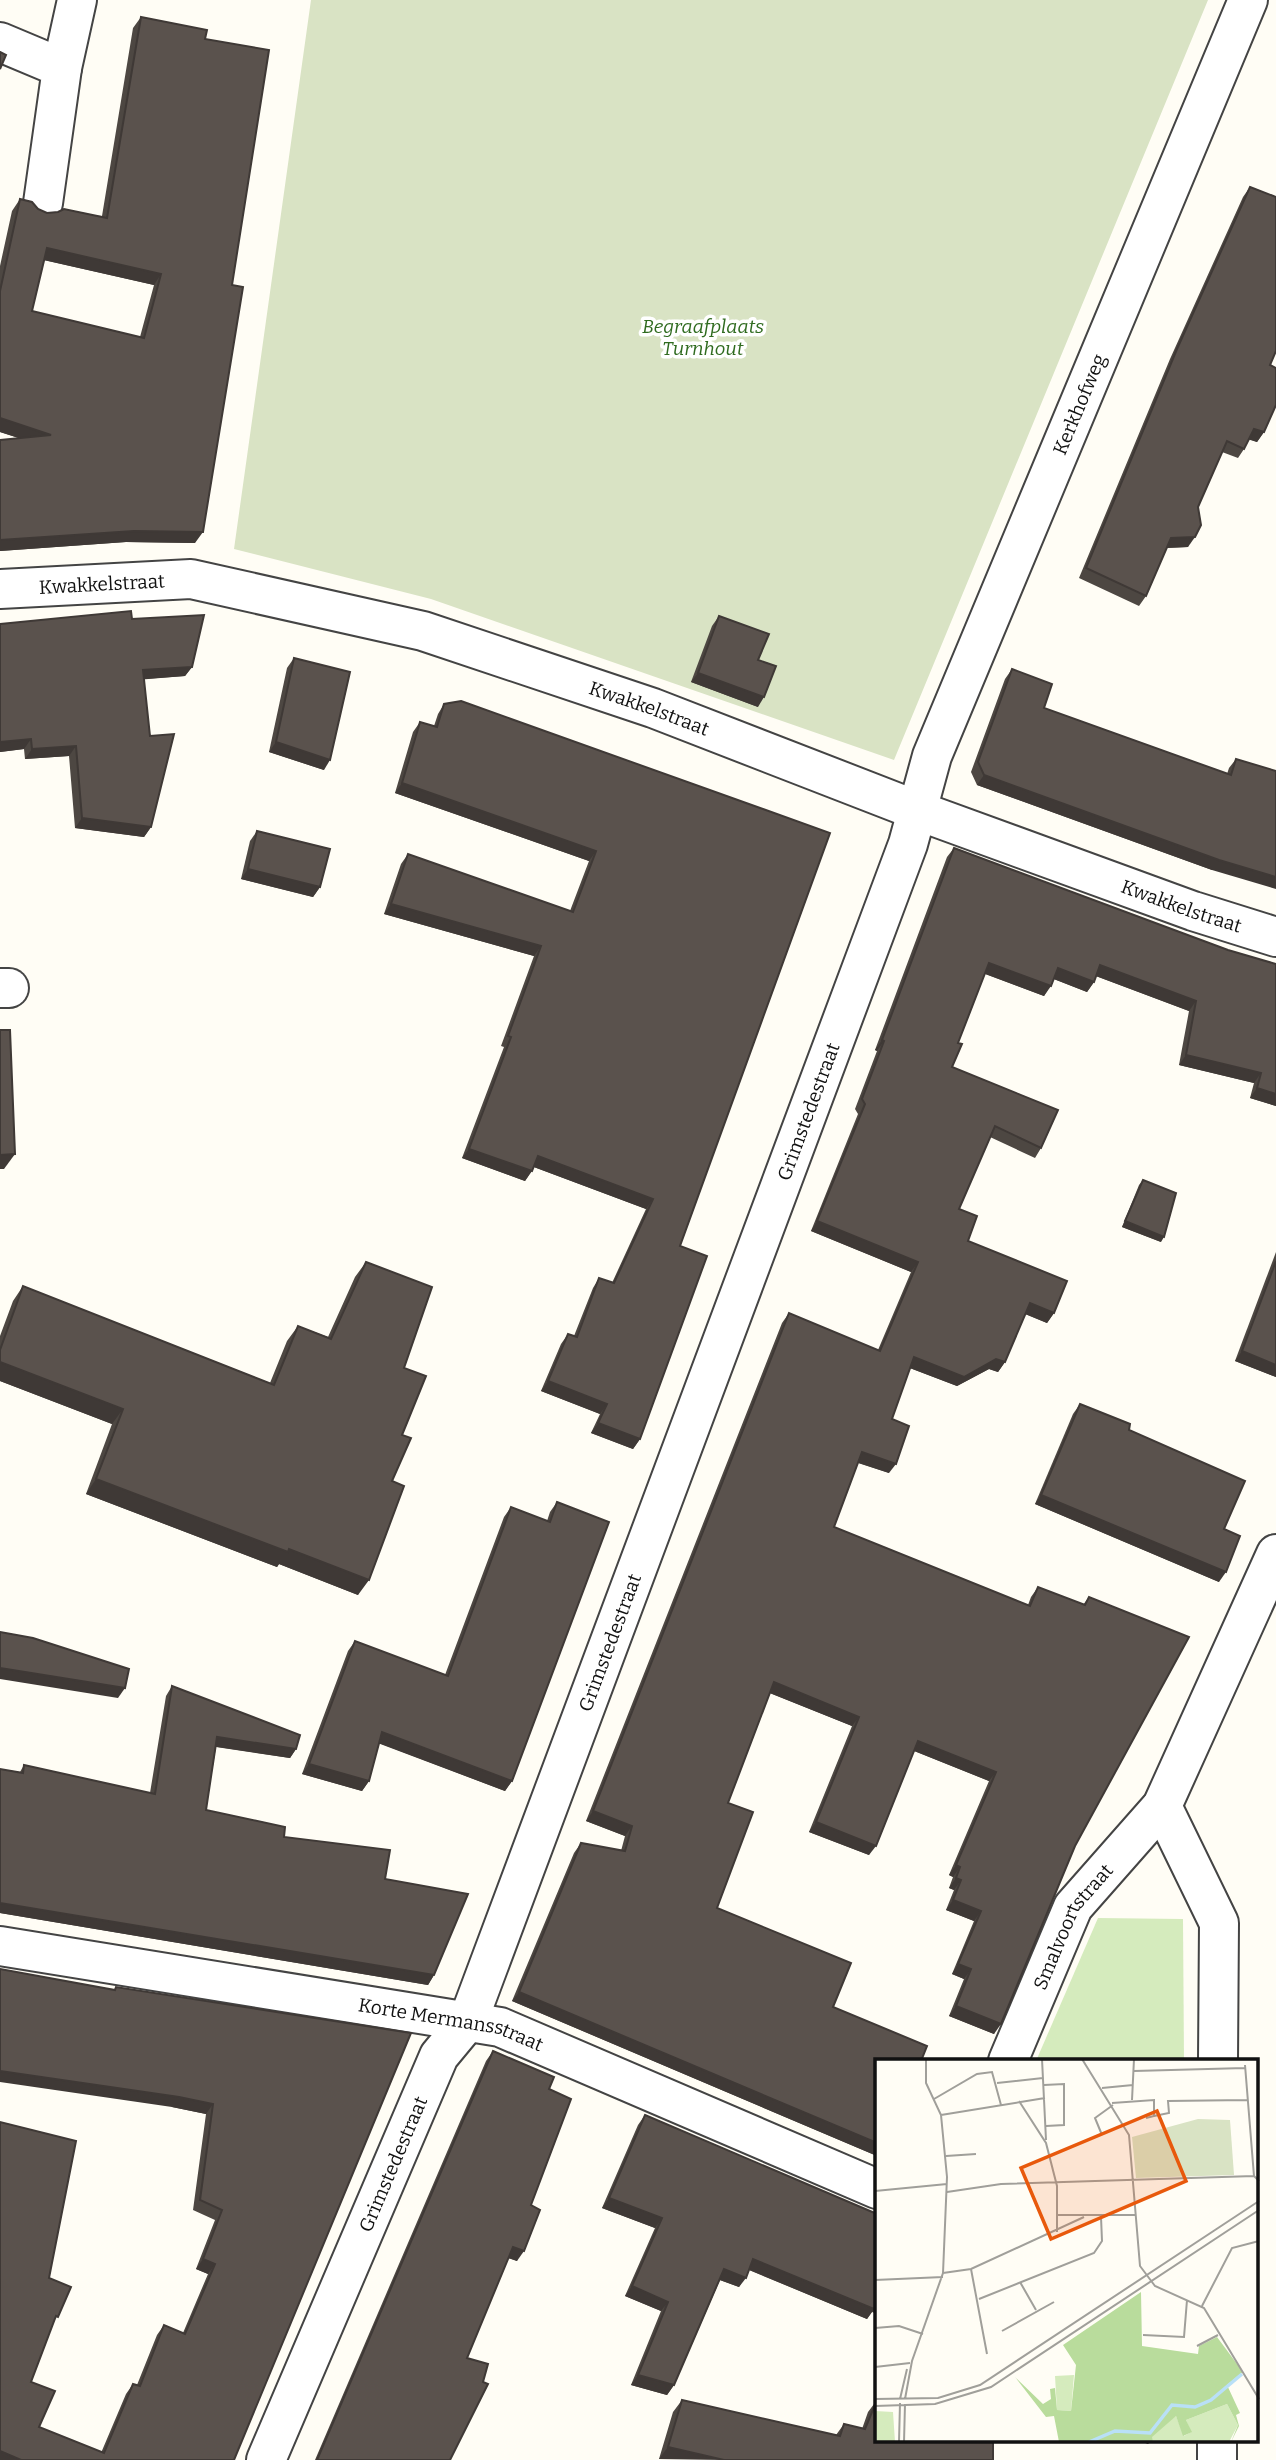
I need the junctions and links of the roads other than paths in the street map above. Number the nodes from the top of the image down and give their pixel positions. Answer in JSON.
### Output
{"nodes":[{"id":1,"x":77,"y":0,"type":"edge"},
{"id":2,"x":1248,"y":0,"type":"edge"},
{"id":3,"x":0,"y":42,"type":"edge"},
{"id":4,"x":62,"y":68,"type":"junction"},
{"id":5,"x":43,"y":203,"type":"dead end"},
{"id":6,"x":0,"y":589,"type":"edge"},
{"id":7,"x":916,"y":810,"type":"junction"},
{"id":8,"x":1276,"y":937,"type":"edge"},
{"id":9,"x":1276,"y":1555,"type":"edge"},
{"id":10,"x":1162,"y":1806,"type":"junction"},
{"id":11,"x":0,"y":1946,"type":"edge"},
{"id":12,"x":468,"y":2021,"type":"junction"},
{"id":13,"x":1009,"y":2059,"type":"edge"},
{"id":14,"x":1218,"y":2059,"type":"edge"},
{"id":15,"x":875,"y":2188,"type":"edge"},
{"id":16,"x":1217,"y":2442,"type":"edge"},
{"id":17,"x":266,"y":2460,"type":"edge"},
{"id":18,"x":1217,"y":2460,"type":"edge"}],
"edges":[{"from":1,"to":4,"type":"street"},
{"from":2,"to":7,"type":"street","name":"Kerkhofweg"},
{"from":3,"to":4,"type":"street"},
{"from":4,"to":5,"type":"street"},
{"from":6,"to":7,"type":"street","name":"Kwakkelstraat"},
{"from":7,"to":8,"type":"street","name":"Kwakkelstraat"},
{"from":7,"to":12,"type":"street","name":"Grimstedestraat"},
{"from":9,"to":10,"type":"street","name":"Smalvoortstraat"},
{"from":10,"to":13,"type":"street","name":"Smalvoortstraat"},
{"from":10,"to":14,"type":"street"},
{"from":11,"to":12,"type":"street","name":"Korte Mermansstraat"},
{"from":12,"to":15,"type":"street","name":"Korte Mermansstraat"},
{"from":12,"to":17,"type":"street","name":"Grimstedestraat"},
{"from":16,"to":18,"type":"street"}]}
